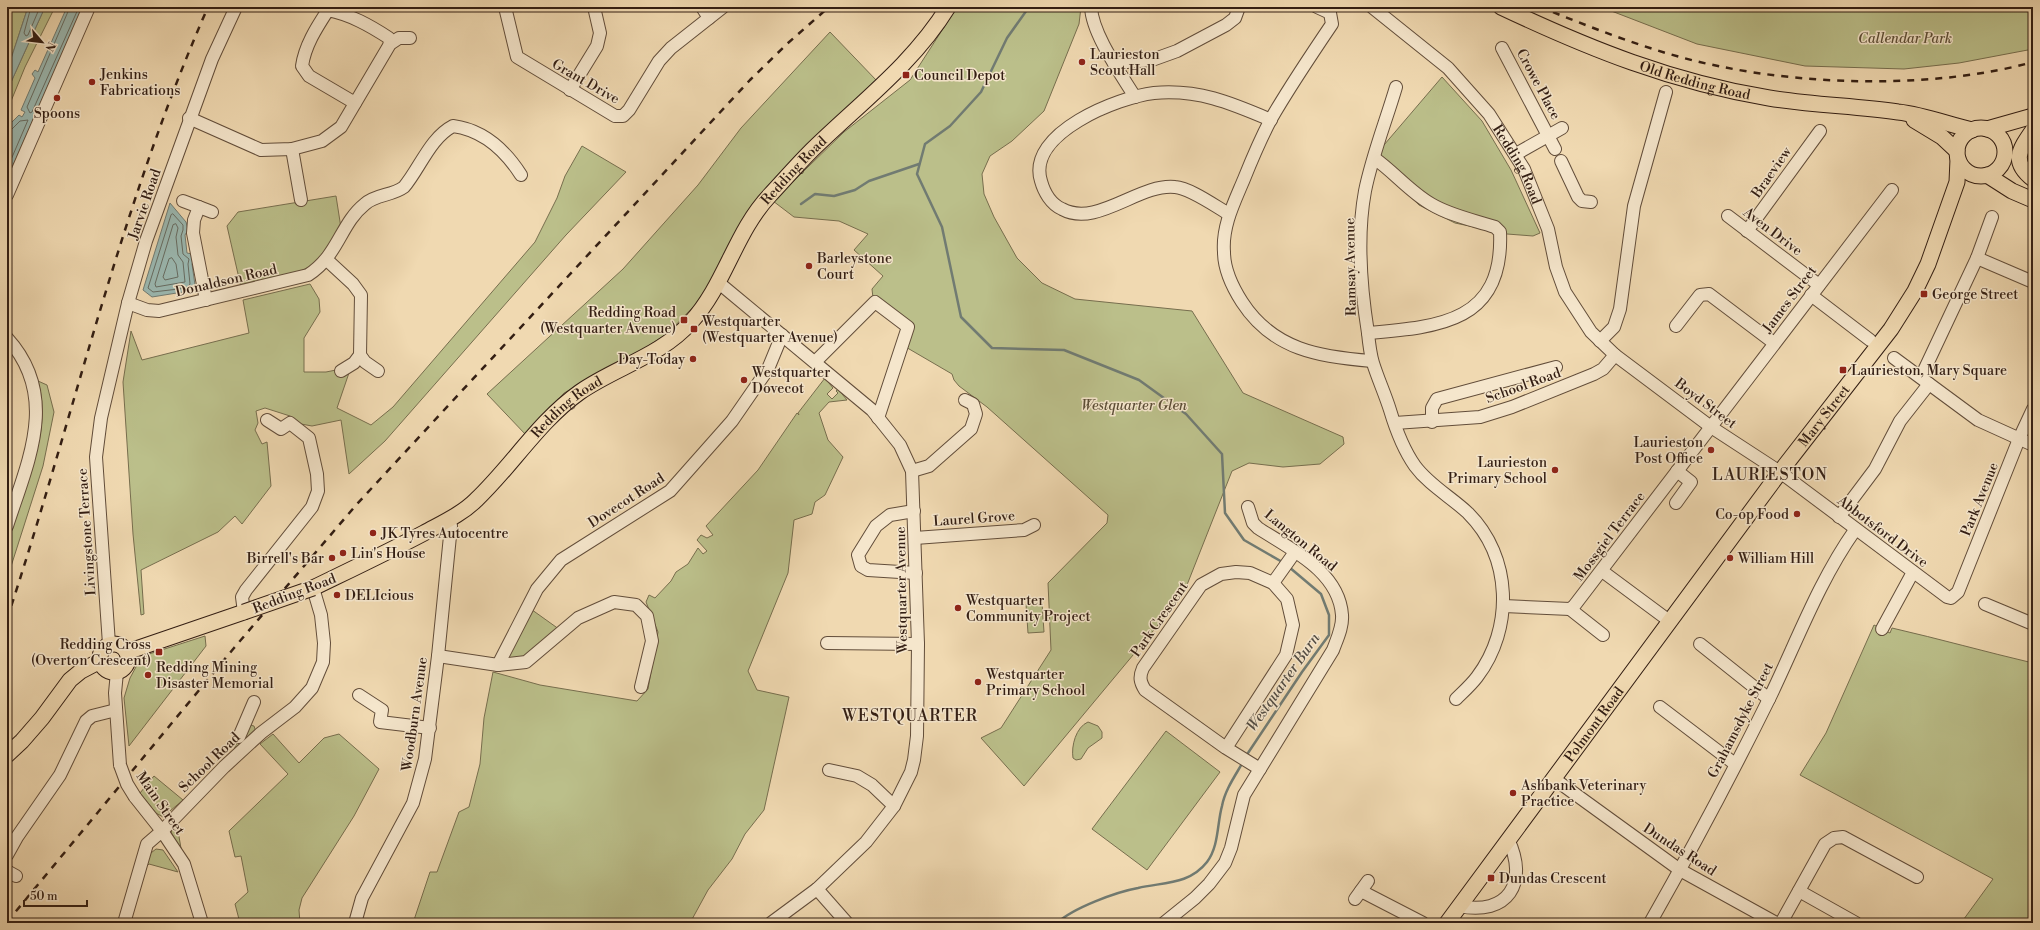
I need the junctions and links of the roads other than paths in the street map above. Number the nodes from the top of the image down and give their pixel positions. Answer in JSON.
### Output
{"nodes":[{"id":1,"x":89,"y":7,"type":"edge"},
{"id":2,"x":236,"y":7,"type":"edge"},
{"id":3,"x":505,"y":7,"type":"edge"},
{"id":4,"x":594,"y":7,"type":"edge"},
{"id":5,"x":702,"y":7,"type":"edge"},
{"id":6,"x":723,"y":7,"type":"edge"},
{"id":7,"x":948,"y":7,"type":"edge"},
{"id":8,"x":1091,"y":7,"type":"edge"},
{"id":9,"x":1239,"y":7,"type":"edge"},
{"id":10,"x":1317,"y":7,"type":"edge"},
{"id":11,"x":1372,"y":7,"type":"edge"},
{"id":12,"x":1501,"y":7,"type":"edge"},
{"id":13,"x":709,"y":18,"type":"junction"},
{"id":14,"x":410,"y":38,"type":"dead end"},
{"id":15,"x":390,"y":44,"type":"junction"},
{"id":16,"x":1502,"y":48,"type":"dead end"},
{"id":17,"x":1114,"y":63,"type":"junction"},
{"id":18,"x":1396,"y":87,"type":"dead end"},
{"id":19,"x":570,"y":90,"type":"junction"},
{"id":20,"x":1666,"y":92,"type":"dead end"},
{"id":21,"x":1135,"y":97,"type":"junction"},
{"id":22,"x":355,"y":103,"type":"junction"},
{"id":23,"x":1900,"y":112,"type":"junction"},
{"id":24,"x":2033,"y":116,"type":"edge"},
{"id":25,"x":190,"y":118,"type":"junction"},
{"id":26,"x":1271,"y":120,"type":"junction"},
{"id":27,"x":2033,"y":122,"type":"edge"},
{"id":28,"x":1562,"y":128,"type":"dead end"},
{"id":29,"x":1979,"y":129,"type":"junction"},
{"id":30,"x":2033,"y":130,"type":"edge"},
{"id":31,"x":1820,"y":131,"type":"dead end"},
{"id":32,"x":1549,"y":136,"type":"junction"},
{"id":33,"x":1555,"y":148,"type":"dead end"},
{"id":34,"x":292,"y":149,"type":"junction"},
{"id":35,"x":1516,"y":154,"type":"junction"},
{"id":36,"x":1957,"y":155,"type":"junction"},
{"id":37,"x":1374,"y":158,"type":"junction"},
{"id":38,"x":1561,"y":161,"type":"dead end"},
{"id":39,"x":2019,"y":169,"type":"edge"},
{"id":40,"x":521,"y":175,"type":"dead end"},
{"id":41,"x":1988,"y":178,"type":"junction"},
{"id":42,"x":1892,"y":190,"type":"dead end"},
{"id":43,"x":7,"y":194,"type":"edge"},
{"id":44,"x":1953,"y":195,"type":"junction"},
{"id":45,"x":301,"y":200,"type":"dead end"},
{"id":46,"x":2033,"y":200,"type":"edge"},
{"id":47,"x":183,"y":201,"type":"dead end"},
{"id":48,"x":1591,"y":202,"type":"dead end"},
{"id":49,"x":199,"y":207,"type":"junction"},
{"id":50,"x":212,"y":212,"type":"dead end"},
{"id":51,"x":1229,"y":214,"type":"junction"},
{"id":52,"x":1728,"y":216,"type":"dead end"},
{"id":53,"x":1992,"y":217,"type":"dead end"},
{"id":54,"x":1747,"y":231,"type":"junction"},
{"id":55,"x":1977,"y":258,"type":"junction"},
{"id":56,"x":327,"y":260,"type":"junction"},
{"id":57,"x":2033,"y":282,"type":"edge"},
{"id":58,"x":719,"y":283,"type":"junction"},
{"id":59,"x":1815,"y":290,"type":"junction"},
{"id":60,"x":206,"y":300,"type":"junction"},
{"id":61,"x":128,"y":303,"type":"junction"},
{"id":62,"x":1676,"y":326,"type":"dead end"},
{"id":63,"x":1368,"y":333,"type":"junction"},
{"id":64,"x":782,"y":335,"type":"junction"},
{"id":65,"x":7,"y":338,"type":"edge"},
{"id":66,"x":1600,"y":341,"type":"junction"},
{"id":67,"x":1774,"y":343,"type":"junction"},
{"id":68,"x":1874,"y":343,"type":"junction"},
{"id":69,"x":360,"y":355,"type":"junction"},
{"id":70,"x":1615,"y":355,"type":"junction"},
{"id":71,"x":1372,"y":361,"type":"junction"},
{"id":72,"x":815,"y":362,"type":"junction"},
{"id":73,"x":1556,"y":367,"type":"dead end"},
{"id":74,"x":341,"y":371,"type":"dead end"},
{"id":75,"x":378,"y":371,"type":"dead end"},
{"id":76,"x":1925,"y":380,"type":"junction"},
{"id":77,"x":965,"y":400,"type":"dead end"},
{"id":78,"x":2033,"y":409,"type":"edge"},
{"id":79,"x":101,"y":418,"type":"joint"},
{"id":80,"x":878,"y":418,"type":"junction"},
{"id":81,"x":267,"y":420,"type":"dead end"},
{"id":82,"x":1432,"y":422,"type":"junction"},
{"id":83,"x":1395,"y":423,"type":"junction"},
{"id":84,"x":1711,"y":427,"type":"junction"},
{"id":85,"x":2019,"y":439,"type":"junction"},
{"id":86,"x":2033,"y":445,"type":"edge"},
{"id":87,"x":912,"y":471,"type":"junction"},
{"id":88,"x":1676,"y":471,"type":"junction"},
{"id":89,"x":1780,"y":472,"type":"junction"},
{"id":90,"x":1676,"y":503,"type":"dead end"},
{"id":91,"x":1248,"y":508,"type":"dead end"},
{"id":92,"x":914,"y":510,"type":"junction"},
{"id":93,"x":1839,"y":517,"type":"junction"},
{"id":94,"x":449,"y":519,"type":"junction"},
{"id":95,"x":1034,"y":525,"type":"dead end"},
{"id":96,"x":7,"y":526,"type":"edge"},
{"id":97,"x":1855,"y":530,"type":"junction"},
{"id":98,"x":915,"y":538,"type":"junction"},
{"id":99,"x":1289,"y":560,"type":"junction"},
{"id":100,"x":1602,"y":571,"type":"junction"},
{"id":101,"x":1912,"y":572,"type":"junction"},
{"id":102,"x":916,"y":573,"type":"junction"},
{"id":103,"x":1273,"y":583,"type":"junction"},
{"id":104,"x":313,"y":588,"type":"junction"},
{"id":105,"x":1951,"y":598,"type":"joint"},
{"id":106,"x":1985,"y":604,"type":"dead end"},
{"id":107,"x":1504,"y":606,"type":"junction"},
{"id":108,"x":1570,"y":609,"type":"junction"},
{"id":109,"x":244,"y":612,"type":"junction"},
{"id":110,"x":1666,"y":619,"type":"junction"},
{"id":111,"x":2033,"y":624,"type":"edge"},
{"id":112,"x":1882,"y":629,"type":"dead end"},
{"id":113,"x":1603,"y":635,"type":"dead end"},
{"id":114,"x":828,"y":643,"type":"dead end"},
{"id":115,"x":109,"y":644,"type":"junction"},
{"id":116,"x":918,"y":644,"type":"junction"},
{"id":117,"x":1700,"y":644,"type":"dead end"},
{"id":118,"x":127,"y":652,"type":"junction"},
{"id":119,"x":438,"y":656,"type":"junction"},
{"id":120,"x":100,"y":661,"type":"junction"},
{"id":121,"x":498,"y":665,"type":"junction"},
{"id":122,"x":117,"y":672,"type":"junction"},
{"id":123,"x":641,"y":688,"type":"dead end"},
{"id":124,"x":359,"y":695,"type":"dead end"},
{"id":125,"x":1769,"y":699,"type":"junction"},
{"id":126,"x":1456,"y":700,"type":"dead end"},
{"id":127,"x":254,"y":702,"type":"dead end"},
{"id":128,"x":1660,"y":707,"type":"dead end"},
{"id":129,"x":116,"y":710,"type":"junction"},
{"id":130,"x":247,"y":717,"type":"junction"},
{"id":131,"x":430,"y":728,"type":"junction"},
{"id":132,"x":261,"y":732,"type":"junction"},
{"id":133,"x":239,"y":737,"type":"dead end"},
{"id":134,"x":1226,"y":748,"type":"junction"},
{"id":135,"x":7,"y":755,"type":"edge"},
{"id":136,"x":1735,"y":764,"type":"junction"},
{"id":137,"x":1260,"y":769,"type":"junction"},
{"id":138,"x":829,"y":770,"type":"dead end"},
{"id":139,"x":1553,"y":778,"type":"junction"},
{"id":140,"x":894,"y":806,"type":"junction"},
{"id":141,"x":162,"y":830,"type":"junction"},
{"id":142,"x":1508,"y":839,"type":"junction"},
{"id":143,"x":7,"y":855,"type":"edge"},
{"id":144,"x":1680,"y":870,"type":"junction"},
{"id":145,"x":1917,"y":877,"type":"dead end"},
{"id":146,"x":1368,"y":881,"type":"dead end"},
{"id":147,"x":817,"y":889,"type":"junction"},
{"id":148,"x":1799,"y":891,"type":"junction"},
{"id":149,"x":1459,"y":906,"type":"junction"},
{"id":150,"x":124,"y":923,"type":"edge"},
{"id":151,"x":202,"y":923,"type":"edge"},
{"id":152,"x":355,"y":923,"type":"edge"},
{"id":153,"x":771,"y":923,"type":"edge"},
{"id":154,"x":847,"y":923,"type":"edge"},
{"id":155,"x":1164,"y":923,"type":"edge"},
{"id":156,"x":1422,"y":923,"type":"edge"},
{"id":157,"x":1446,"y":923,"type":"edge"},
{"id":158,"x":1650,"y":923,"type":"edge"},
{"id":159,"x":1776,"y":923,"type":"edge"},
{"id":160,"x":1781,"y":923,"type":"edge"},
{"id":161,"x":1856,"y":923,"type":"edge"}],
"edges":[{"from":1,"to":43,"type":"street"},
{"from":2,"to":25,"type":"street","name":"Jarvie Road"},
{"from":3,"to":19,"type":"street","name":"Grant Drive"},
{"from":4,"to":19,"type":"street"},
{"from":5,"to":13,"type":"street"},
{"from":6,"to":13,"type":"street"},
{"from":7,"to":58,"type":"main road","name":"Redding Road"},
{"from":8,"to":17,"type":"street"},
{"from":9,"to":17,"type":"street"},
{"from":10,"to":26,"type":"street"},
{"from":11,"to":35,"type":"street","name":"Redding Road"},
{"from":12,"to":23,"type":"main road","name":"Old Redding Road"},
{"from":13,"to":19,"type":"street","name":"Grant Drive"},
{"from":14,"to":15,"type":"street"},
{"from":15,"to":22,"type":"street"},
{"from":15,"to":22,"type":"street"},
{"from":16,"to":32,"type":"street","name":"Crowe Place"},
{"from":17,"to":21,"type":"street"},
{"from":18,"to":37,"type":"street","name":"Ramsay Avenue"},
{"from":20,"to":66,"type":"street","name":"Old Redding Road"},
{"from":21,"to":26,"type":"street"},
{"from":21,"to":51,"type":"street"},
{"from":22,"to":34,"type":"street"},
{"from":23,"to":29,"type":"main road","name":"Old Redding Road"},
{"from":23,"to":36,"type":"main road","name":"Old Redding Road"},
{"from":24,"to":29,"type":"main road"},
{"from":25,"to":34,"type":"street"},
{"from":25,"to":61,"type":"street","name":"Jarvie Road"},
{"from":26,"to":51,"type":"street"},
{"from":27,"to":39,"type":"main road","name":"Mary Street"},
{"from":28,"to":32,"type":"street","name":"Crowe Place"},
{"from":29,"to":36,"type":"main road"},
{"from":29,"to":39,"type":"main road"},
{"from":30,"to":39,"type":"main road"},
{"from":31,"to":54,"type":"street","name":"Braeview"},
{"from":32,"to":33,"type":"street"},
{"from":32,"to":35,"type":"street","name":"Crowe Place"},
{"from":34,"to":45,"type":"street"},
{"from":35,"to":66,"type":"street","name":"Redding Road"},
{"from":36,"to":41,"type":"main road","name":"Old Redding Road"},
{"from":36,"to":44,"type":"main road","name":"Mary Street"},
{"from":37,"to":63,"type":"street","name":"Ramsay Avenue"},
{"from":37,"to":63,"type":"street"},
{"from":38,"to":48,"type":"street"},
{"from":39,"to":41,"type":"main road","name":"Mary Street"},
{"from":40,"to":56,"type":"street","name":"Donaldson Road"},
{"from":41,"to":44,"type":"main road","name":"Mary Street"},
{"from":41,"to":46,"type":"main road","name":"Old Redding Road"},
{"from":42,"to":59,"type":"street","name":"James Street"},
{"from":44,"to":68,"type":"main road","name":"Mary Street"},
{"from":47,"to":49,"type":"street"},
{"from":49,"to":50,"type":"street"},
{"from":49,"to":60,"type":"street"},
{"from":51,"to":71,"type":"street"},
{"from":52,"to":54,"type":"street","name":"Aven Drive"},
{"from":53,"to":55,"type":"street"},
{"from":54,"to":59,"type":"street","name":"Aven Drive"},
{"from":55,"to":57,"type":"street"},
{"from":55,"to":76,"type":"street"},
{"from":56,"to":60,"type":"street","name":"Donaldson Road"},
{"from":56,"to":69,"type":"street"},
{"from":58,"to":64,"type":"street","name":"Westquarter Avenue"},
{"from":58,"to":94,"type":"main road","name":"Redding Road"},
{"from":59,"to":67,"type":"street","name":"James Street"},
{"from":59,"to":68,"type":"street"},
{"from":60,"to":61,"type":"street","name":"Donaldson Road"},
{"from":61,"to":79,"type":"street","name":"Jarvie Road"},
{"from":62,"to":67,"type":"street"},
{"from":63,"to":71,"type":"street","name":"Ramsay Avenue"},
{"from":64,"to":72,"type":"street","name":"Westquarter Avenue"},
{"from":64,"to":121,"type":"street","name":"Dovecot Road"},
{"from":65,"to":96,"type":"street"},
{"from":66,"to":70,"type":"street","name":"Redding Road"},
{"from":67,"to":84,"type":"street","name":"James Street"},
{"from":68,"to":76,"type":"street"},
{"from":68,"to":89,"type":"main road","name":"Mary Street"},
{"from":69,"to":74,"type":"street"},
{"from":69,"to":75,"type":"street"},
{"from":70,"to":82,"type":"street","name":"School Road"},
{"from":70,"to":84,"type":"street","name":"Boyd Street"},
{"from":71,"to":83,"type":"street","name":"Ramsay Avenue"},
{"from":72,"to":80,"type":"street","name":"Westquarter Avenue"},
{"from":72,"to":80,"type":"street"},
{"from":73,"to":82,"type":"street","name":"School Road"},
{"from":76,"to":85,"type":"street"},
{"from":76,"to":93,"type":"street"},
{"from":77,"to":87,"type":"street"},
{"from":78,"to":85,"type":"street","name":"Park Avenue"},
{"from":79,"to":115,"type":"street","name":"Livingstone Terrace"},
{"from":80,"to":87,"type":"street","name":"Westquarter Avenue"},
{"from":81,"to":109,"type":"street"},
{"from":82,"to":83,"type":"street","name":"School Road"},
{"from":83,"to":107,"type":"street","name":"Ramsay Avenue"},
{"from":84,"to":88,"type":"street","name":"Mossgiel Terrace"},
{"from":84,"to":89,"type":"street","name":"Boyd Street"},
{"from":85,"to":86,"type":"street"},
{"from":85,"to":105,"type":"street","name":"Park Avenue"},
{"from":87,"to":92,"type":"street","name":"Westquarter Avenue"},
{"from":88,"to":90,"type":"street"},
{"from":88,"to":100,"type":"street","name":"Mossgiel Terrace"},
{"from":89,"to":93,"type":"street","name":"Abbotsford Drive"},
{"from":89,"to":110,"type":"main road","name":"Mary Street"},
{"from":91,"to":99,"type":"street","name":"Langton Road"},
{"from":92,"to":98,"type":"street","name":"Westquarter Avenue"},
{"from":92,"to":102,"type":"street"},
{"from":93,"to":97,"type":"street","name":"Abbotsford Drive"},
{"from":94,"to":104,"type":"main road","name":"Redding Road"},
{"from":94,"to":119,"type":"street","name":"Woodburn Avenue"},
{"from":95,"to":98,"type":"street","name":"Laurel Grove"},
{"from":97,"to":101,"type":"street","name":"Abbotsford Drive"},
{"from":97,"to":125,"type":"street","name":"Grahamsdyke Street"},
{"from":98,"to":102,"type":"street","name":"Westquarter Avenue"},
{"from":99,"to":103,"type":"street"},
{"from":99,"to":137,"type":"street","name":"Langton Road"},
{"from":100,"to":108,"type":"street","name":"Mossgiel Terrace"},
{"from":100,"to":110,"type":"street"},
{"from":101,"to":105,"type":"street","name":"Abbotsford Drive"},
{"from":101,"to":112,"type":"street"},
{"from":102,"to":116,"type":"street","name":"Westquarter Avenue"},
{"from":103,"to":134,"type":"street","name":"Park Crescent"},
{"from":103,"to":134,"type":"street","name":"Park Crescent"},
{"from":104,"to":109,"type":"main road","name":"Redding Road","bridge":true},
{"from":104,"to":132,"type":"street","name":"School Road"},
{"from":106,"to":111,"type":"street"},
{"from":107,"to":108,"type":"street"},
{"from":107,"to":126,"type":"street","name":"Ramsay Avenue"},
{"from":108,"to":113,"type":"street"},
{"from":109,"to":118,"type":"main road","name":"Redding Road"},
{"from":110,"to":139,"type":"main road","name":"Polmont Road"},
{"from":114,"to":116,"type":"street"},
{"from":115,"to":118,"type":"main road"},
{"from":115,"to":120,"type":"main road"},
{"from":116,"to":140,"type":"street","name":"Westquarter Avenue"},
{"from":117,"to":125,"type":"street"},
{"from":118,"to":122,"type":"main road"},
{"from":119,"to":121,"type":"street"},
{"from":119,"to":131,"type":"street","name":"Woodburn Avenue"},
{"from":120,"to":122,"type":"main road"},
{"from":120,"to":135,"type":"main road"},
{"from":121,"to":123,"type":"street"},
{"from":122,"to":129,"type":"street","name":"Main Street"},
{"from":124,"to":131,"type":"street"},
{"from":125,"to":136,"type":"street","name":"Grahamsdyke Street"},
{"from":127,"to":130,"type":"street","name":"School Road"},
{"from":128,"to":136,"type":"street"},
{"from":129,"to":141,"type":"street","name":"Main Street","bridge":true},
{"from":129,"to":143,"type":"street"},
{"from":130,"to":132,"type":"street","name":"School Road"},
{"from":130,"to":133,"type":"street","name":"School Road"},
{"from":131,"to":152,"type":"street","name":"Woodburn Avenue"},
{"from":132,"to":141,"type":"street","name":"School Road"},
{"from":134,"to":137,"type":"street","name":"Park Crescent"},
{"from":136,"to":144,"type":"street","name":"Grahamsdyke Street"},
{"from":137,"to":155,"type":"street","name":"Langton Road"},
{"from":138,"to":140,"type":"street"},
{"from":139,"to":142,"type":"main road","name":"Polmont Road"},
{"from":139,"to":144,"type":"street","name":"Dundas Road"},
{"from":140,"to":147,"type":"street","name":"Westquarter Avenue"},
{"from":141,"to":150,"type":"street","name":"School Road"},
{"from":141,"to":151,"type":"street","name":"Main Street"},
{"from":142,"to":149,"type":"main road","name":"Polmont Road"},
{"from":142,"to":149,"type":"street"},
{"from":144,"to":158,"type":"street","name":"Grahamsdyke Street"},
{"from":144,"to":159,"type":"street","name":"Dundas Road"},
{"from":145,"to":148,"type":"street"},
{"from":146,"to":156,"type":"street"},
{"from":147,"to":153,"type":"street","name":"Westquarter Avenue"},
{"from":147,"to":154,"type":"street"},
{"from":148,"to":160,"type":"street"},
{"from":148,"to":161,"type":"street"},
{"from":149,"to":157,"type":"main road","name":"Polmont Road"}]}
